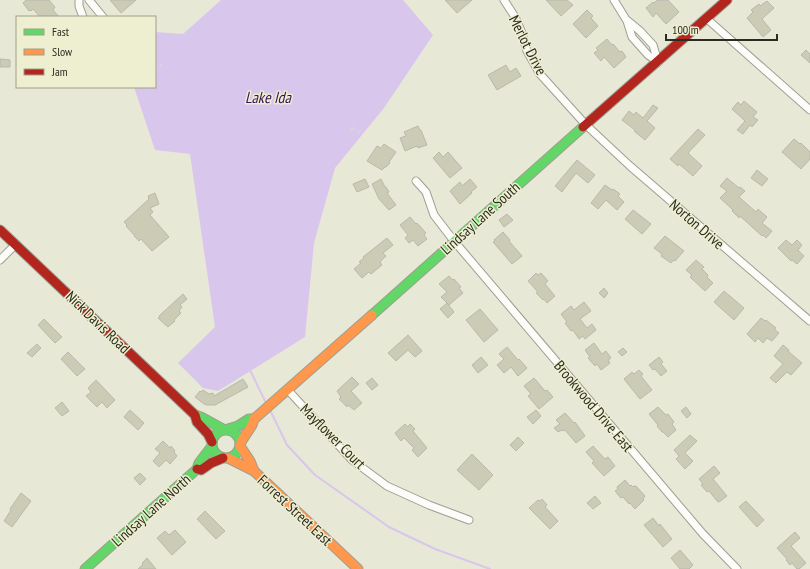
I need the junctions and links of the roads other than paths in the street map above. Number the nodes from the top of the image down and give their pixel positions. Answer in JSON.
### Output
{"nodes":[{"id":1,"x":79,"y":0,"type":"edge"},
{"id":2,"x":89,"y":0,"type":"edge"},
{"id":3,"x":504,"y":0,"type":"edge"},
{"id":4,"x":614,"y":0,"type":"edge"},
{"id":5,"x":727,"y":0,"type":"edge"},
{"id":6,"x":83,"y":16,"type":"edge"},
{"id":7,"x":102,"y":16,"type":"edge"},
{"id":8,"x":706,"y":18,"type":"junction"},
{"id":9,"x":658,"y":62,"type":"junction"},
{"id":10,"x":810,"y":110,"type":"edge"},
{"id":11,"x":586,"y":125,"type":"junction"},
{"id":12,"x":416,"y":181,"type":"dead end"},
{"id":13,"x":0,"y":230,"type":"edge"},
{"id":14,"x":454,"y":241,"type":"junction"},
{"id":15,"x":16,"y":244,"type":"junction"},
{"id":16,"x":0,"y":260,"type":"edge"},
{"id":17,"x":810,"y":321,"type":"edge"},
{"id":18,"x":288,"y":389,"type":"junction"},
{"id":19,"x":195,"y":415,"type":"junction"},
{"id":20,"x":254,"y":419,"type":"junction"},
{"id":21,"x":226,"y":429,"type":"junction"},
{"id":22,"x":212,"y":444,"type":"junction"},
{"id":23,"x":240,"y":444,"type":"junction"},
{"id":24,"x":226,"y":458,"type":"junction"},
{"id":25,"x":196,"y":469,"type":"junction"},
{"id":26,"x":254,"y":471,"type":"junction"},
{"id":27,"x":469,"y":520,"type":"dead end"},
{"id":28,"x":85,"y":569,"type":"edge"},
{"id":29,"x":358,"y":569,"type":"edge"},
{"id":30,"x":737,"y":569,"type":"edge"}],
"edges":[{"from":1,"to":6,"type":"street"},
{"from":2,"to":7,"type":"street"},
{"from":3,"to":11,"type":"street","name":"Merlot Drive"},
{"from":4,"to":9,"type":"street"},
{"from":5,"to":8,"type":"street","name":"Lindsay Lane South"},
{"from":8,"to":9,"type":"street","name":"Lindsay Lane South"},
{"from":8,"to":10,"type":"street"},
{"from":9,"to":11,"type":"street","name":"Lindsay Lane South"},
{"from":11,"to":14,"type":"street","name":"Lindsay Lane South"},
{"from":11,"to":17,"type":"street","name":"Norton Drive"},
{"from":12,"to":14,"type":"street","name":"Brookwood Drive East"},
{"from":13,"to":15,"type":"street","name":"Nick Davis Road"},
{"from":14,"to":18,"type":"street","name":"Lindsay Lane South"},
{"from":14,"to":30,"type":"street","name":"Brookwood Drive East"},
{"from":15,"to":16,"type":"street"},
{"from":15,"to":19,"type":"street","name":"Nick Davis Road"},
{"from":18,"to":20,"type":"street","name":"Lindsay Lane South"},
{"from":18,"to":27,"type":"street","name":"Mayflower Court"},
{"from":19,"to":21,"type":"street","name":"Nick Davis Road"},
{"from":19,"to":22,"type":"street","name":"Nick Davis Road"},
{"from":20,"to":21,"type":"street"},
{"from":20,"to":23,"type":"street","name":"Lindsay Lane South"},
{"from":21,"to":22,"type":"street"},
{"from":21,"to":23,"type":"street"},
{"from":22,"to":24,"type":"street"},
{"from":22,"to":25,"type":"street","name":"Lindsay Lane North"},
{"from":23,"to":24,"type":"street"},
{"from":23,"to":26,"type":"street"},
{"from":24,"to":25,"type":"street"},
{"from":24,"to":26,"type":"street","name":"Forrest Street East"},
{"from":25,"to":28,"type":"street","name":"Lindsay Lane North"},
{"from":26,"to":29,"type":"street","name":"Forrest Street East"}]}
